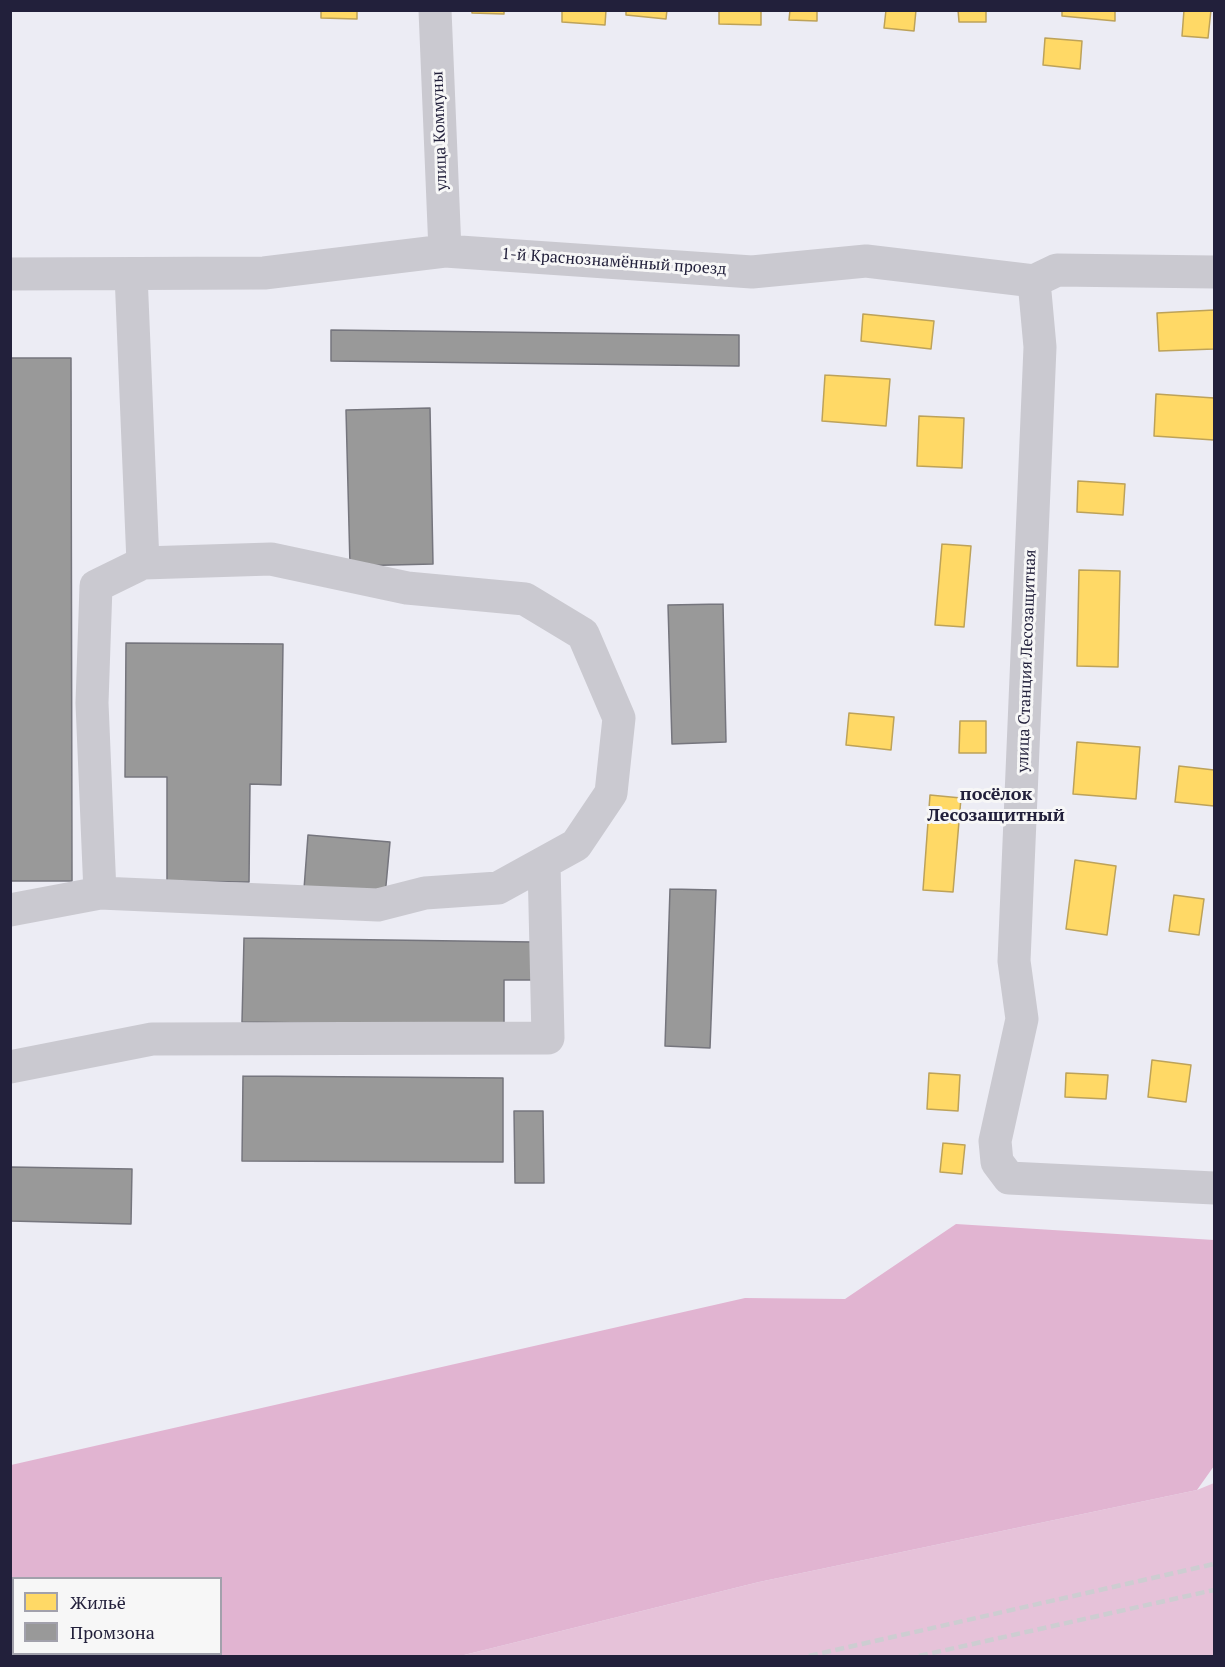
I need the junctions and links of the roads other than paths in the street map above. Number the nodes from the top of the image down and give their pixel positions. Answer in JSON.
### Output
{"nodes":[{"id":1,"x":435,"y":10,"type":"edge"},
{"id":2,"x":445,"y":251,"type":"junction"},
{"id":3,"x":1215,"y":272,"type":"edge"},
{"id":4,"x":10,"y":274,"type":"edge"},
{"id":5,"x":132,"y":274,"type":"junction"},
{"id":6,"x":1034,"y":281,"type":"junction"},
{"id":7,"x":143,"y":563,"type":"junction"},
{"id":8,"x":544,"y":863,"type":"junction"},
{"id":9,"x":100,"y":893,"type":"junction"},
{"id":10,"x":10,"y":910,"type":"edge"},
{"id":11,"x":10,"y":1067,"type":"edge"},
{"id":12,"x":1215,"y":1188,"type":"edge"}],
"edges":[{"from":1,"to":2,"type":"street","name":"улица Коммуны"},
{"from":2,"to":5,"type":"street","name":"1-й Краснознамённый проезд"},
{"from":2,"to":6,"type":"street","name":"1-й Краснознамённый проезд"},
{"from":3,"to":6,"type":"street","name":"1-й Краснознамённый проезд"},
{"from":4,"to":5,"type":"street","name":"1-й Краснознамённый проезд"},
{"from":5,"to":7,"type":"street"},
{"from":6,"to":12,"type":"street","name":"улица Станция Лесозащитная"},
{"from":7,"to":8,"type":"street"},
{"from":7,"to":9,"type":"street"},
{"from":8,"to":9,"type":"street"},
{"from":8,"to":11,"type":"street"},
{"from":9,"to":10,"type":"street"}]}
